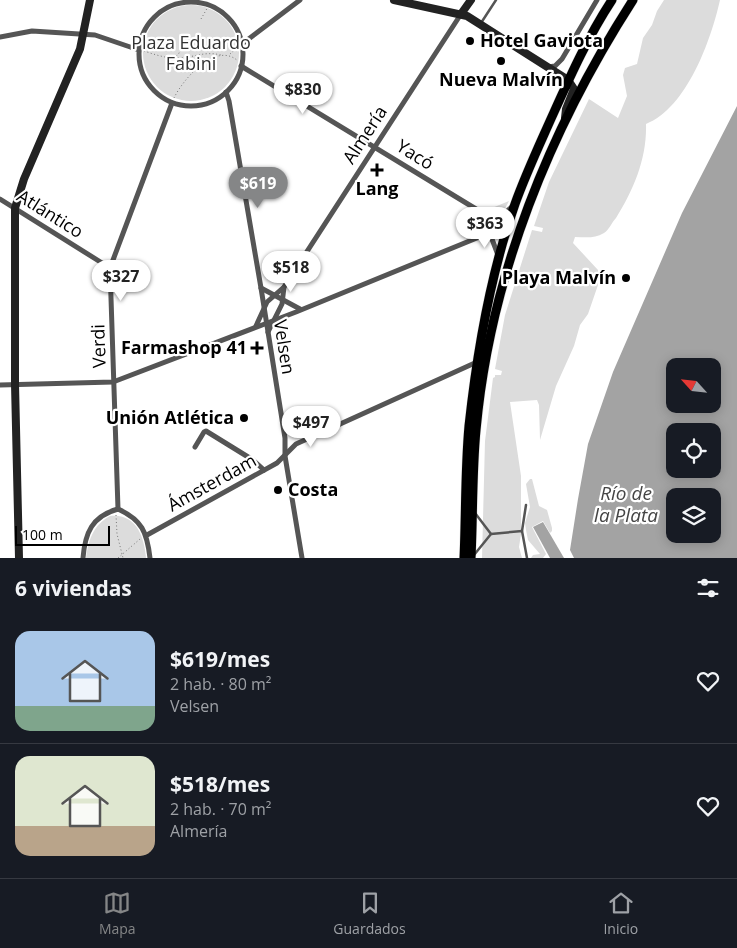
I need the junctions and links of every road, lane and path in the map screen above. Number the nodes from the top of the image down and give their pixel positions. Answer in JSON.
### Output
{"nodes":[{"id":1,"x":90,"y":0,"type":"edge"},
{"id":2,"x":300,"y":0,"type":"edge"},
{"id":3,"x":394,"y":0,"type":"edge"},
{"id":4,"x":471,"y":0,"type":"edge"},
{"id":5,"x":496,"y":0,"type":"edge"},
{"id":6,"x":597,"y":0,"type":"edge"},
{"id":7,"x":612,"y":0,"type":"edge"},
{"id":8,"x":633,"y":0,"type":"edge"},
{"id":9,"x":210,"y":2,"type":"edge"},
{"id":10,"x":462,"y":14,"type":"junction"},
{"id":11,"x":200,"y":19,"type":"dead end"},
{"id":12,"x":480,"y":24,"type":"junction"},
{"id":13,"x":84,"y":34,"type":"junction"},
{"id":14,"x":0,"y":36,"type":"edge"},
{"id":15,"x":242,"y":44,"type":"junction"},
{"id":16,"x":181,"y":48,"type":"dead end"},
{"id":17,"x":139,"y":50,"type":"junction"},
{"id":18,"x":221,"y":55,"type":"junction"},
{"id":19,"x":229,"y":55,"type":"junction"},
{"id":20,"x":173,"y":58,"type":"junction"},
{"id":21,"x":241,"y":66,"type":"junction"},
{"id":22,"x":548,"y":68,"type":"junction"},
{"id":23,"x":568,"y":80,"type":"junction"},
{"id":24,"x":226,"y":92,"type":"junction"},
{"id":25,"x":172,"y":103,"type":"junction"},
{"id":26,"x":565,"y":122,"type":"junction"},
{"id":27,"x":375,"y":147,"type":"junction"},
{"id":28,"x":0,"y":199,"type":"edge"},
{"id":29,"x":514,"y":206,"type":"junction"},
{"id":30,"x":15,"y":208,"type":"junction"},
{"id":31,"x":489,"y":233,"type":"junction"},
{"id":32,"x":499,"y":257,"type":"junction"},
{"id":33,"x":110,"y":268,"type":"junction"},
{"id":34,"x":261,"y":288,"type":"junction"},
{"id":35,"x":284,"y":288,"type":"junction"},
{"id":36,"x":275,"y":294,"type":"junction"},
{"id":37,"x":284,"y":299,"type":"junction"},
{"id":38,"x":300,"y":309,"type":"junction"},
{"id":39,"x":264,"y":310,"type":"junction"},
{"id":40,"x":275,"y":320,"type":"junction"},
{"id":41,"x":266,"y":323,"type":"junction"},
{"id":42,"x":255,"y":327,"type":"junction"},
{"id":43,"x":268,"y":332,"type":"junction"},
{"id":44,"x":478,"y":362,"type":"junction"},
{"id":45,"x":113,"y":382,"type":"junction"},
{"id":46,"x":15,"y":384,"type":"junction"},
{"id":47,"x":0,"y":385,"type":"edge"},
{"id":48,"x":195,"y":447,"type":"dead end"},
{"id":49,"x":285,"y":456,"type":"junction"},
{"id":50,"x":264,"y":470,"type":"junction"},
{"id":51,"x":526,"y":505,"type":"dead end"},
{"id":52,"x":118,"y":509,"type":"junction"},
{"id":53,"x":472,"y":510,"type":"junction"},
{"id":54,"x":522,"y":531,"type":"junction"},
{"id":55,"x":491,"y":534,"type":"junction"},
{"id":56,"x":146,"y":535,"type":"junction"},
{"id":57,"x":122,"y":554,"type":"junction"},
{"id":58,"x":19,"y":558,"type":"edge"},
{"id":59,"x":83,"y":558,"type":"edge"},
{"id":60,"x":118,"y":558,"type":"edge"},
{"id":61,"x":123,"y":558,"type":"edge"},
{"id":62,"x":150,"y":558,"type":"edge"},
{"id":63,"x":302,"y":558,"type":"edge"},
{"id":64,"x":464,"y":558,"type":"edge"},
{"id":65,"x":471,"y":558,"type":"edge"},
{"id":66,"x":527,"y":558,"type":"edge"}],
"edges":[{"from":1,"to":13,"type":"main road"},
{"from":2,"to":15,"type":"street"},
{"from":3,"to":10,"type":"main road"},
{"from":4,"to":10,"type":"main road","name":"Almería"},
{"from":5,"to":12,"type":"lane"},
{"from":6,"to":22,"type":"street"},
{"from":7,"to":23,"type":"main road"},
{"from":8,"to":26,"type":"main road"},
{"from":9,"to":11,"type":"path"},
{"from":9,"to":15,"type":"street"},
{"from":9,"to":17,"type":"street"},
{"from":10,"to":12,"type":"main road"},
{"from":10,"to":27,"type":"street","name":"Almería"},
{"from":12,"to":22,"type":"main road"},
{"from":13,"to":14,"type":"street"},
{"from":13,"to":17,"type":"street"},
{"from":13,"to":30,"type":"main road"},
{"from":15,"to":19,"type":"path"},
{"from":15,"to":21,"type":"street"},
{"from":16,"to":20,"type":"path"},
{"from":17,"to":20,"type":"path"},
{"from":17,"to":25,"type":"street"},
{"from":18,"to":19,"type":"path"},
{"from":18,"to":20,"type":"path"},
{"from":18,"to":25,"type":"path"},
{"from":19,"to":21,"type":"path"},
{"from":21,"to":24,"type":"street"},
{"from":21,"to":27,"type":"street","name":"Yacó"},
{"from":22,"to":23,"type":"main road"},
{"from":23,"to":26,"type":"main road"},
{"from":23,"to":29,"type":"main road"},
{"from":24,"to":25,"type":"street"},
{"from":24,"to":34,"type":"street","name":"Velsen"},
{"from":25,"to":33,"type":"street","name":"Verdi"},
{"from":26,"to":53,"type":"main road"},
{"from":27,"to":31,"type":"street","name":"Yacó"},
{"from":27,"to":35,"type":"street","name":"Almería"},
{"from":28,"to":30,"type":"street","name":"Atlántico"},
{"from":29,"to":31,"type":"street"},
{"from":29,"to":32,"type":"main road"},
{"from":30,"to":33,"type":"street","name":"Atlántico"},
{"from":30,"to":46,"type":"main road"},
{"from":31,"to":32,"type":"street","name":"Yacó"},
{"from":31,"to":38,"type":"street"},
{"from":32,"to":44,"type":"main road"},
{"from":33,"to":45,"type":"street","name":"Verdi"},
{"from":34,"to":36,"type":"street","name":"Velsen"},
{"from":34,"to":39,"type":"street","name":"Velsen"},
{"from":35,"to":36,"type":"street","name":"Almería"},
{"from":35,"to":37,"type":"street"},
{"from":36,"to":37,"type":"street","name":"Velsen"},
{"from":36,"to":39,"type":"street","name":"Almería"},
{"from":37,"to":38,"type":"street","name":"Velsen"},
{"from":37,"to":40,"type":"street"},
{"from":38,"to":40,"type":"street"},
{"from":39,"to":41,"type":"street","name":"Velsen"},
{"from":39,"to":42,"type":"street","name":"Almería"},
{"from":40,"to":41,"type":"street"},
{"from":40,"to":43,"type":"street"},
{"from":41,"to":42,"type":"street"},
{"from":41,"to":43,"type":"street","name":"Velsen"},
{"from":42,"to":45,"type":"street"},
{"from":43,"to":49,"type":"street","name":"Velsen"},
{"from":44,"to":49,"type":"street","name":"Ámsterdam"},
{"from":44,"to":64,"type":"main road"},
{"from":45,"to":46,"type":"street"},
{"from":45,"to":52,"type":"street","name":"Verdi"},
{"from":46,"to":47,"type":"street"},
{"from":46,"to":58,"type":"main road"},
{"from":48,"to":50,"type":"street"},
{"from":49,"to":50,"type":"street","name":"Ámsterdam"},
{"from":49,"to":63,"type":"street","name":"Velsen"},
{"from":50,"to":56,"type":"street","name":"Ámsterdam"},
{"from":51,"to":54,"type":"lane"},
{"from":52,"to":56,"type":"street"},
{"from":52,"to":57,"type":"path"},
{"from":52,"to":59,"type":"street"},
{"from":53,"to":55,"type":"lane"},
{"from":53,"to":65,"type":"main road"},
{"from":54,"to":55,"type":"lane"},
{"from":54,"to":66,"type":"lane"},
{"from":55,"to":65,"type":"lane"},
{"from":56,"to":57,"type":"path"},
{"from":56,"to":62,"type":"street"},
{"from":57,"to":60,"type":"path"},
{"from":57,"to":61,"type":"path"}]}
